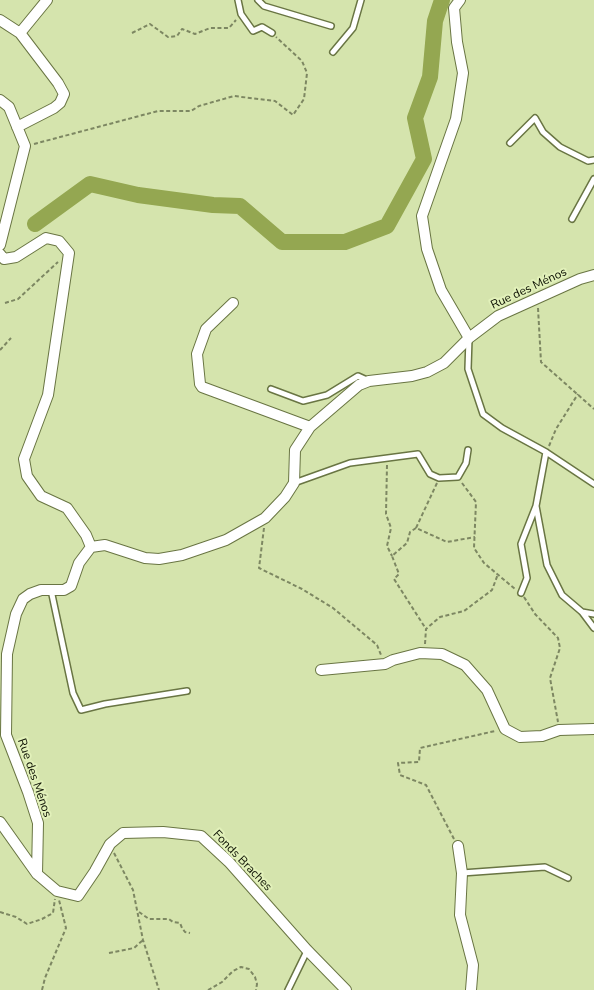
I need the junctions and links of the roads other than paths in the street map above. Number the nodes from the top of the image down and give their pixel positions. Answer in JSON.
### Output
{"nodes":[{"id":1,"x":47,"y":0,"type":"edge"},
{"id":2,"x":238,"y":0,"type":"edge"},
{"id":3,"x":258,"y":0,"type":"edge"},
{"id":4,"x":360,"y":0,"type":"edge"},
{"id":5,"x":460,"y":0,"type":"edge"},
{"id":6,"x":0,"y":20,"type":"edge"},
{"id":7,"x":331,"y":26,"type":"dead end"},
{"id":8,"x":20,"y":33,"type":"junction"},
{"id":9,"x":272,"y":33,"type":"road end"},
{"id":10,"x":333,"y":52,"type":"dead end"},
{"id":11,"x":0,"y":100,"type":"edge"},
{"id":12,"x":17,"y":127,"type":"junction"},
{"id":13,"x":510,"y":143,"type":"dead end"},
{"id":14,"x":594,"y":160,"type":"edge"},
{"id":15,"x":594,"y":178,"type":"edge"},
{"id":16,"x":572,"y":218,"type":"dead end"},
{"id":17,"x":0,"y":245,"type":"edge"},
{"id":18,"x":0,"y":254,"type":"edge"},
{"id":19,"x":594,"y":275,"type":"edge"},
{"id":20,"x":233,"y":304,"type":"dead end"},
{"id":21,"x":469,"y":338,"type":"junction"},
{"id":22,"x":369,"y":381,"type":"junction"},
{"id":23,"x":271,"y":390,"type":"dead end"},
{"id":24,"x":310,"y":427,"type":"junction"},
{"id":25,"x":468,"y":450,"type":"dead end"},
{"id":26,"x":546,"y":452,"type":"junction"},
{"id":27,"x":294,"y":483,"type":"junction"},
{"id":28,"x":594,"y":484,"type":"edge"},
{"id":29,"x":536,"y":506,"type":"junction"},
{"id":30,"x":91,"y":547,"type":"junction"},
{"id":31,"x":51,"y":590,"type":"junction"},
{"id":32,"x":521,"y":594,"type":"road end"},
{"id":33,"x":582,"y":612,"type":"junction"},
{"id":34,"x":594,"y":614,"type":"edge"},
{"id":35,"x":594,"y":628,"type":"edge"},
{"id":36,"x":321,"y":670,"type":"dead end"},
{"id":37,"x":187,"y":691,"type":"dead end"},
{"id":38,"x":594,"y":729,"type":"edge"},
{"id":39,"x":0,"y":822,"type":"edge"},
{"id":40,"x":458,"y":846,"type":"road end"},
{"id":41,"x":462,"y":873,"type":"junction"},
{"id":42,"x":37,"y":874,"type":"junction"},
{"id":43,"x":568,"y":878,"type":"dead end"},
{"id":44,"x":307,"y":950,"type":"junction"},
{"id":45,"x":288,"y":990,"type":"edge"},
{"id":46,"x":346,"y":990,"type":"edge"},
{"id":47,"x":471,"y":990,"type":"edge"}],
"edges":[{"from":1,"to":8,"type":"street"},
{"from":2,"to":9,"type":"lane"},
{"from":3,"to":7,"type":"lane"},
{"from":4,"to":10,"type":"lane"},
{"from":5,"to":21,"type":"street"},
{"from":6,"to":8,"type":"street"},
{"from":8,"to":12,"type":"street"},
{"from":11,"to":12,"type":"street"},
{"from":12,"to":17,"type":"street"},
{"from":13,"to":14,"type":"lane"},
{"from":15,"to":16,"type":"lane"},
{"from":18,"to":30,"type":"street"},
{"from":19,"to":21,"type":"street","name":"Rue des Ménos"},
{"from":20,"to":24,"type":"street"},
{"from":21,"to":22,"type":"street","name":"Rue des Ménos"},
{"from":21,"to":26,"type":"lane"},
{"from":22,"to":23,"type":"lane"},
{"from":22,"to":24,"type":"street","name":"Rue des Ménos"},
{"from":24,"to":27,"type":"street","name":"Rue des Ménos"},
{"from":25,"to":27,"type":"lane"},
{"from":26,"to":28,"type":"lane"},
{"from":26,"to":29,"type":"lane"},
{"from":27,"to":30,"type":"street"},
{"from":29,"to":32,"type":"lane"},
{"from":29,"to":33,"type":"lane"},
{"from":30,"to":31,"type":"street","name":"Rue des Ménos"},
{"from":31,"to":37,"type":"lane"},
{"from":31,"to":42,"type":"street","name":"Rue des Ménos"},
{"from":33,"to":34,"type":"lane"},
{"from":33,"to":35,"type":"lane"},
{"from":36,"to":38,"type":"street"},
{"from":39,"to":42,"type":"street"},
{"from":40,"to":41,"type":"street"},
{"from":41,"to":43,"type":"lane"},
{"from":41,"to":47,"type":"street"},
{"from":42,"to":44,"type":"street","name":"Fonds Braches"},
{"from":44,"to":45,"type":"lane"},
{"from":44,"to":46,"type":"street","name":"Fonds Braches"}]}
